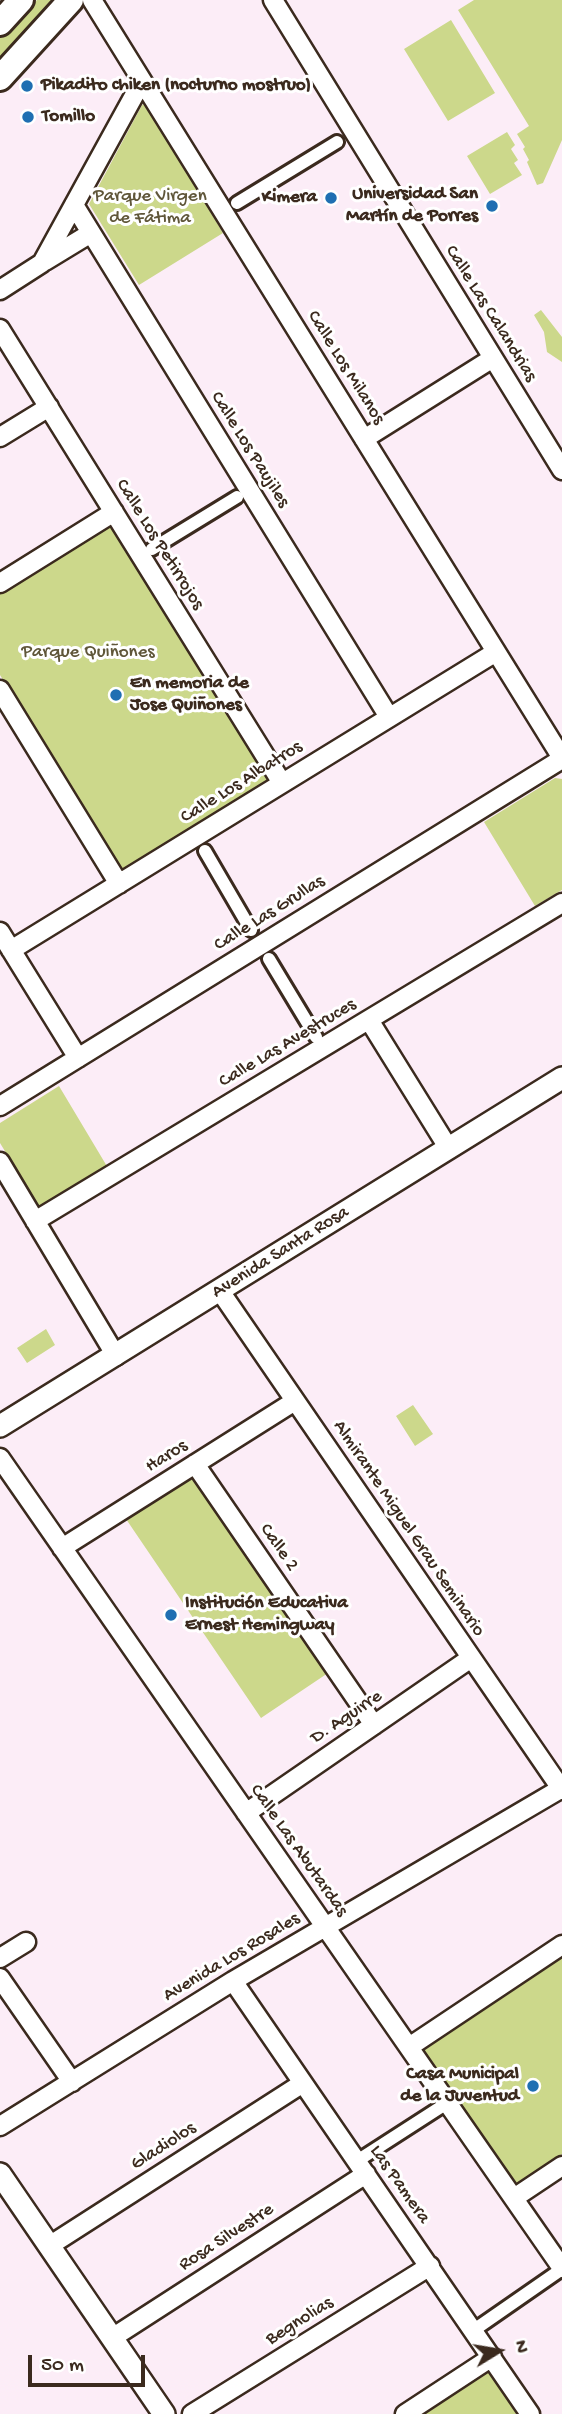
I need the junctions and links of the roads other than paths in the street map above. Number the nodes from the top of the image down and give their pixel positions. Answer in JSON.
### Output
{"nodes":[{"id":1,"x":21,"y":0,"type":"edge"},
{"id":2,"x":71,"y":0,"type":"edge"},
{"id":3,"x":92,"y":0,"type":"edge"},
{"id":4,"x":273,"y":0,"type":"edge"},
{"id":5,"x":0,"y":23,"type":"edge"},
{"id":6,"x":0,"y":78,"type":"edge"},
{"id":7,"x":141,"y":79,"type":"junction"},
{"id":8,"x":337,"y":142,"type":"dead end"},
{"id":9,"x":237,"y":203,"type":"dead end"},
{"id":10,"x":74,"y":205,"type":"junction"},
{"id":11,"x":91,"y":233,"type":"junction"},
{"id":12,"x":42,"y":263,"type":"junction"},
{"id":13,"x":0,"y":290,"type":"edge"},
{"id":14,"x":0,"y":328,"type":"edge"},
{"id":15,"x":493,"y":358,"type":"junction"},
{"id":16,"x":49,"y":407,"type":"junction"},
{"id":17,"x":0,"y":437,"type":"edge"},
{"id":18,"x":364,"y":439,"type":"junction"},
{"id":19,"x":562,"y":470,"type":"edge"},
{"id":20,"x":237,"y":497,"type":"dead end"},
{"id":21,"x":114,"y":512,"type":"junction"},
{"id":22,"x":152,"y":549,"type":"dead end"},
{"id":23,"x":0,"y":583,"type":"edge"},
{"id":24,"x":496,"y":652,"type":"junction"},
{"id":25,"x":0,"y":690,"type":"edge"},
{"id":26,"x":389,"y":718,"type":"junction"},
{"id":27,"x":562,"y":759,"type":"edge"},
{"id":28,"x":282,"y":783,"type":"junction"},
{"id":29,"x":205,"y":852,"type":"dead end"},
{"id":30,"x":119,"y":884,"type":"junction"},
{"id":31,"x":562,"y":902,"type":"edge"},
{"id":32,"x":251,"y":930,"type":"dead end"},
{"id":33,"x":0,"y":932,"type":"edge"},
{"id":34,"x":11,"y":950,"type":"junction"},
{"id":35,"x":269,"y":958,"type":"dead end"},
{"id":36,"x":369,"y":1020,"type":"junction"},
{"id":37,"x":316,"y":1037,"type":"dead end"},
{"id":38,"x":78,"y":1058,"type":"junction"},
{"id":39,"x":562,"y":1078,"type":"edge"},
{"id":40,"x":0,"y":1106,"type":"edge"},
{"id":41,"x":449,"y":1149,"type":"junction"},
{"id":42,"x":0,"y":1162,"type":"edge"},
{"id":43,"x":35,"y":1221,"type":"junction"},
{"id":44,"x":220,"y":1291,"type":"junction"},
{"id":45,"x":116,"y":1356,"type":"junction"},
{"id":46,"x":295,"y":1401,"type":"junction"},
{"id":47,"x":0,"y":1426,"type":"edge"},
{"id":48,"x":0,"y":1458,"type":"edge"},
{"id":49,"x":195,"y":1464,"type":"junction"},
{"id":50,"x":62,"y":1548,"type":"junction"},
{"id":51,"x":471,"y":1658,"type":"junction"},
{"id":52,"x":374,"y":1725,"type":"junction"},
{"id":53,"x":562,"y":1789,"type":"edge"},
{"id":54,"x":246,"y":1812,"type":"junction"},
{"id":55,"x":325,"y":1927,"type":"junction"},
{"id":56,"x":26,"y":1942,"type":"dead end"},
{"id":57,"x":562,"y":1945,"type":"edge"},
{"id":58,"x":0,"y":1958,"type":"edge"},
{"id":59,"x":0,"y":1978,"type":"edge"},
{"id":60,"x":233,"y":1981,"type":"junction"},
{"id":61,"x":409,"y":2047,"type":"junction"},
{"id":62,"x":72,"y":2082,"type":"junction"},
{"id":63,"x":303,"y":2083,"type":"junction"},
{"id":64,"x":447,"y":2103,"type":"junction"},
{"id":65,"x":0,"y":2126,"type":"edge"},
{"id":66,"x":562,"y":2166,"type":"edge"},
{"id":67,"x":361,"y":2167,"type":"junction"},
{"id":68,"x":0,"y":2174,"type":"edge"},
{"id":69,"x":513,"y":2198,"type":"junction"},
{"id":70,"x":48,"y":2246,"type":"junction"},
{"id":71,"x":430,"y":2266,"type":"junction"},
{"id":72,"x":562,"y":2268,"type":"edge"},
{"id":73,"x":474,"y":2330,"type":"junction"},
{"id":74,"x":111,"y":2338,"type":"junction"},
{"id":75,"x":492,"y":2357,"type":"junction"},
{"id":76,"x":164,"y":2414,"type":"edge"},
{"id":77,"x":192,"y":2414,"type":"edge"},
{"id":78,"x":405,"y":2414,"type":"edge"},
{"id":79,"x":530,"y":2414,"type":"edge"}],
"edges":[{"from":1,"to":5,"type":"main road"},
{"from":2,"to":6,"type":"main road"},
{"from":3,"to":7,"type":"street","name":"Calle Los Milanos"},
{"from":4,"to":15,"type":"street","name":"Calle Las Calandrias"},
{"from":7,"to":10,"type":"street"},
{"from":7,"to":18,"type":"street","name":"Calle Los Milanos"},
{"from":8,"to":9,"type":"street"},
{"from":10,"to":11,"type":"street","name":"Calle Los Paujiles"},
{"from":10,"to":12,"type":"street"},
{"from":11,"to":12,"type":"street"},
{"from":11,"to":26,"type":"street","name":"Calle Los Paujiles"},
{"from":12,"to":13,"type":"street"},
{"from":14,"to":16,"type":"street","name":"Calle Los Petirrojos"},
{"from":15,"to":18,"type":"street"},
{"from":15,"to":19,"type":"street","name":"Calle Las Calandrias"},
{"from":16,"to":17,"type":"street"},
{"from":16,"to":21,"type":"street","name":"Calle Los Petirrojos"},
{"from":18,"to":24,"type":"street","name":"Calle Los Milanos"},
{"from":20,"to":22,"type":"street"},
{"from":21,"to":23,"type":"street"},
{"from":21,"to":28,"type":"street","name":"Calle Los Petirrojos"},
{"from":24,"to":26,"type":"street","name":"Calle Los Albatros"},
{"from":24,"to":27,"type":"street","name":"Calle Los Milanos"},
{"from":25,"to":30,"type":"street"},
{"from":26,"to":28,"type":"street","name":"Calle Los Albatros"},
{"from":27,"to":38,"type":"street","name":"Calle Las Grullas"},
{"from":28,"to":30,"type":"street","name":"Calle Los Albatros"},
{"from":29,"to":32,"type":"street"},
{"from":30,"to":34,"type":"street","name":"Calle Los Albatros"},
{"from":31,"to":36,"type":"street","name":"Calle Las Avestruces"},
{"from":33,"to":34,"type":"street"},
{"from":34,"to":38,"type":"street"},
{"from":35,"to":37,"type":"street"},
{"from":36,"to":41,"type":"street"},
{"from":36,"to":43,"type":"street","name":"Calle Las Avestruces"},
{"from":38,"to":40,"type":"street","name":"Calle Las Grullas"},
{"from":39,"to":41,"type":"street","name":"Avenida Santa Rosa"},
{"from":41,"to":44,"type":"street","name":"Avenida Santa Rosa"},
{"from":42,"to":43,"type":"street"},
{"from":43,"to":45,"type":"street"},
{"from":44,"to":45,"type":"street","name":"Avenida Santa Rosa"},
{"from":44,"to":46,"type":"street","name":"Almirante Miguel Grau Seminario"},
{"from":45,"to":47,"type":"street","name":"Avenida Santa Rosa"},
{"from":46,"to":49,"type":"street","name":"Haros"},
{"from":46,"to":51,"type":"street","name":"Almirante Miguel Grau Seminario"},
{"from":48,"to":50,"type":"street","name":"Calle Las Abutardas"},
{"from":49,"to":50,"type":"street","name":"Haros"},
{"from":49,"to":52,"type":"street","name":"Calle 2"},
{"from":50,"to":54,"type":"street","name":"Calle Las Abutardas"},
{"from":51,"to":52,"type":"street","name":"D. Aguirre"},
{"from":51,"to":53,"type":"street","name":"Almirante Miguel Grau Seminario"},
{"from":52,"to":54,"type":"street","name":"D. Aguirre"},
{"from":53,"to":55,"type":"street","name":"Avenida Los Rosales"},
{"from":54,"to":55,"type":"street","name":"Calle Las Abutardas"},
{"from":55,"to":60,"type":"street","name":"Avenida Los Rosales"},
{"from":55,"to":61,"type":"street","name":"Calle Las Abutardas"},
{"from":56,"to":58,"type":"street"},
{"from":57,"to":61,"type":"street"},
{"from":59,"to":62,"type":"street"},
{"from":60,"to":62,"type":"street","name":"Avenida Los Rosales"},
{"from":60,"to":63,"type":"street","name":"Las Pamera"},
{"from":61,"to":64,"type":"street","name":"Calle Las Abutardas"},
{"from":62,"to":65,"type":"street","name":"Avenida Los Rosales"},
{"from":63,"to":67,"type":"street","name":"Las Pamera"},
{"from":63,"to":70,"type":"street","name":"Gladiolos"},
{"from":64,"to":67,"type":"street","name":"Rosa Silvestre"},
{"from":64,"to":69,"type":"street","name":"Calle Las Abutardas"},
{"from":66,"to":69,"type":"street"},
{"from":67,"to":71,"type":"street","name":"Las Pamera"},
{"from":67,"to":74,"type":"street","name":"Rosa Silvestre"},
{"from":68,"to":70,"type":"street"},
{"from":69,"to":72,"type":"street","name":"Calle Las Abutardas"},
{"from":70,"to":74,"type":"street"},
{"from":71,"to":73,"type":"street","name":"Las Pamera"},
{"from":71,"to":77,"type":"street","name":"Begnolias"},
{"from":72,"to":73,"type":"street"},
{"from":73,"to":75,"type":"street","name":"Las Pamera"},
{"from":74,"to":76,"type":"street"},
{"from":75,"to":78,"type":"street"},
{"from":75,"to":79,"type":"street","name":"Las Pamera"}]}
